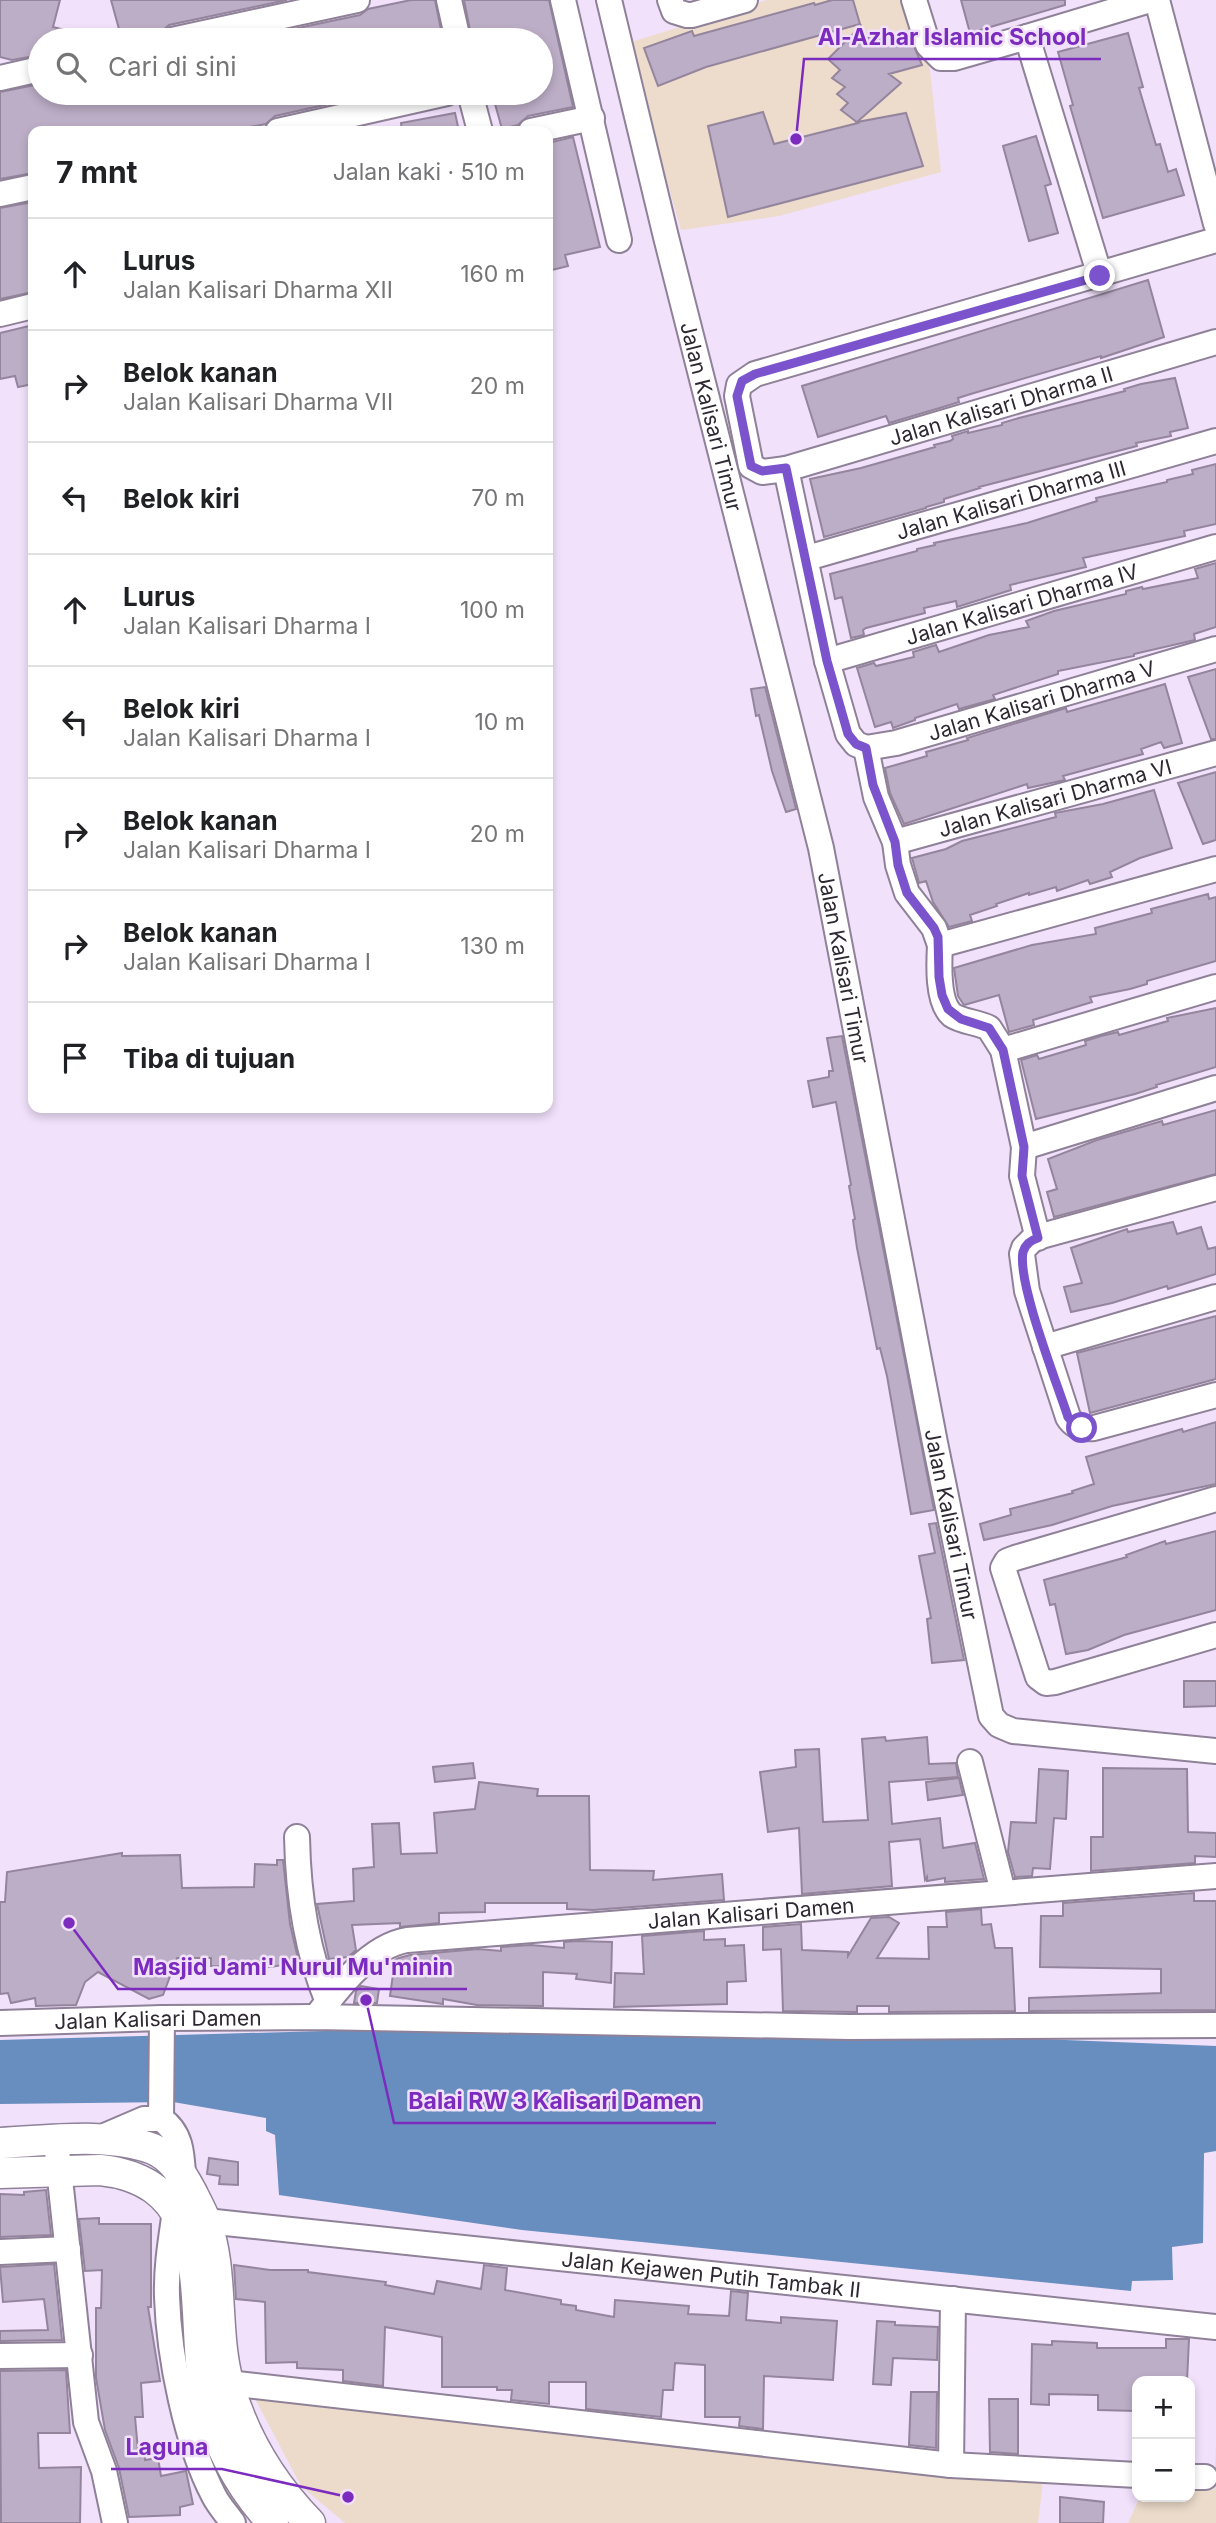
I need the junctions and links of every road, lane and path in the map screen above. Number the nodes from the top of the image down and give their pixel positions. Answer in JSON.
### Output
{"nodes":[{"id":1,"x":357,"y":0,"type":"edge"},
{"id":2,"x":449,"y":0,"type":"edge"},
{"id":3,"x":563,"y":0,"type":"edge"},
{"id":4,"x":609,"y":0,"type":"edge"},
{"id":5,"x":670,"y":0,"type":"edge"},
{"id":6,"x":746,"y":0,"type":"edge"},
{"id":7,"x":914,"y":0,"type":"edge"},
{"id":8,"x":1150,"y":0,"type":"edge"},
{"id":9,"x":1157,"y":0,"type":"edge"},
{"id":10,"x":228,"y":28,"type":"edge"},
{"id":11,"x":455,"y":28,"type":"edge"},
{"id":12,"x":1027,"y":37,"type":"junction"},
{"id":13,"x":28,"y":72,"type":"edge"},
{"id":14,"x":0,"y":78,"type":"edge"},
{"id":15,"x":394,"y":105,"type":"edge"},
{"id":16,"x":473,"y":105,"type":"edge"},
{"id":17,"x":592,"y":118,"type":"junction"},
{"id":18,"x":300,"y":126,"type":"edge"},
{"id":19,"x":479,"y":126,"type":"edge"},
{"id":20,"x":553,"y":126,"type":"edge"},
{"id":21,"x":28,"y":188,"type":"edge"},
{"id":22,"x":0,"y":194,"type":"edge"},
{"id":23,"x":1216,"y":223,"type":"edge"},
{"id":24,"x":619,"y":240,"type":"dead end"},
{"id":25,"x":1216,"y":240,"type":"edge"},
{"id":26,"x":1100,"y":276,"type":"junction"},
{"id":27,"x":28,"y":307,"type":"edge"},
{"id":28,"x":0,"y":314,"type":"edge"},
{"id":29,"x":1216,"y":342,"type":"edge"},
{"id":30,"x":1216,"y":441,"type":"edge"},
{"id":31,"x":786,"y":468,"type":"junction"},
{"id":32,"x":1216,"y":547,"type":"edge"},
{"id":33,"x":807,"y":558,"type":"junction"},
{"id":34,"x":1216,"y":649,"type":"edge"},
{"id":35,"x":827,"y":661,"type":"junction"},
{"id":36,"x":866,"y":748,"type":"junction"},
{"id":37,"x":1216,"y":753,"type":"edge"},
{"id":38,"x":895,"y":842,"type":"junction"},
{"id":39,"x":1216,"y":869,"type":"edge"},
{"id":40,"x":940,"y":945,"type":"junction"},
{"id":41,"x":1216,"y":987,"type":"edge"},
{"id":42,"x":1003,"y":1050,"type":"junction"},
{"id":43,"x":1216,"y":1088,"type":"edge"},
{"id":44,"x":1024,"y":1147,"type":"junction"},
{"id":45,"x":1216,"y":1188,"type":"edge"},
{"id":46,"x":1038,"y":1238,"type":"junction"},
{"id":47,"x":1216,"y":1297,"type":"edge"},
{"id":48,"x":1045,"y":1347,"type":"junction"},
{"id":49,"x":1216,"y":1395,"type":"edge"},
{"id":50,"x":1216,"y":1499,"type":"edge"},
{"id":51,"x":1216,"y":1635,"type":"edge"},
{"id":52,"x":1216,"y":1751,"type":"edge"},
{"id":53,"x":970,"y":1762,"type":"dead end"},
{"id":54,"x":296,"y":1837,"type":"dead end"},
{"id":55,"x":1216,"y":1876,"type":"edge"},
{"id":56,"x":1003,"y":1892,"type":"junction"},
{"id":57,"x":322,"y":2010,"type":"junction"},
{"id":58,"x":0,"y":2023,"type":"edge"},
{"id":59,"x":163,"y":2023,"type":"junction"},
{"id":60,"x":1216,"y":2025,"type":"edge"},
{"id":61,"x":162,"y":2112,"type":"junction"},
{"id":62,"x":94,"y":2140,"type":"junction"},
{"id":63,"x":56,"y":2141,"type":"junction"},
{"id":64,"x":0,"y":2143,"type":"edge"},
{"id":65,"x":59,"y":2171,"type":"junction"},
{"id":66,"x":0,"y":2174,"type":"edge"},
{"id":67,"x":183,"y":2175,"type":"junction"},
{"id":68,"x":175,"y":2211,"type":"junction"},
{"id":69,"x":206,"y":2221,"type":"junction"},
{"id":70,"x":68,"y":2249,"type":"junction"},
{"id":71,"x":0,"y":2252,"type":"edge"},
{"id":72,"x":953,"y":2300,"type":"junction"},
{"id":73,"x":1216,"y":2327,"type":"edge"},
{"id":74,"x":80,"y":2355,"type":"junction"},
{"id":75,"x":0,"y":2356,"type":"edge"},
{"id":76,"x":228,"y":2383,"type":"junction"},
{"id":77,"x":951,"y":2465,"type":"junction"},
{"id":78,"x":1132,"y":2475,"type":"edge"},
{"id":79,"x":115,"y":2523,"type":"edge"},
{"id":80,"x":233,"y":2523,"type":"edge"},
{"id":81,"x":273,"y":2523,"type":"edge"},
{"id":82,"x":310,"y":2523,"type":"edge"}],
"edges":[{"from":1,"to":10,"type":"street"},
{"from":2,"to":11,"type":"street"},
{"from":3,"to":17,"type":"street"},
{"from":4,"to":52,"type":"street","name":"Jalan Kalisari Timur"},
{"from":5,"to":6,"type":"street"},
{"from":7,"to":12,"type":"street"},
{"from":8,"to":12,"type":"street"},
{"from":9,"to":23,"type":"street"},
{"from":12,"to":26,"type":"street"},
{"from":13,"to":14,"type":"street"},
{"from":15,"to":18,"type":"street"},
{"from":16,"to":19,"type":"street"},
{"from":17,"to":20,"type":"street"},
{"from":17,"to":24,"type":"street"},
{"from":21,"to":22,"type":"street"},
{"from":25,"to":26,"type":"street"},
{"from":26,"to":31,"type":"street","name":"Jalan Kalisari Dharma II"},
{"from":27,"to":28,"type":"street"},
{"from":29,"to":31,"type":"street","name":"Jalan Kalisari Dharma II"},
{"from":30,"to":33,"type":"street","name":"Jalan Kalisari Dharma III"},
{"from":31,"to":33,"type":"street"},
{"from":32,"to":35,"type":"street","name":"Jalan Kalisari Dharma IV"},
{"from":33,"to":35,"type":"street"},
{"from":34,"to":36,"type":"street","name":"Jalan Kalisari Dharma V"},
{"from":35,"to":36,"type":"street"},
{"from":36,"to":38,"type":"street"},
{"from":37,"to":38,"type":"street","name":"Jalan Kalisari Dharma VI"},
{"from":38,"to":40,"type":"street"},
{"from":39,"to":40,"type":"street"},
{"from":40,"to":42,"type":"street"},
{"from":41,"to":42,"type":"street"},
{"from":42,"to":44,"type":"street"},
{"from":43,"to":44,"type":"street"},
{"from":44,"to":46,"type":"street"},
{"from":45,"to":46,"type":"street"},
{"from":46,"to":48,"type":"street"},
{"from":47,"to":48,"type":"street"},
{"from":48,"to":49,"type":"street"},
{"from":50,"to":51,"type":"street"},
{"from":53,"to":56,"type":"street"},
{"from":54,"to":57,"type":"street"},
{"from":55,"to":56,"type":"street","name":"Jalan Kalisari Damen"},
{"from":56,"to":57,"type":"street","name":"Jalan Kalisari Damen"},
{"from":57,"to":59,"type":"street","name":"Jalan Kalisari Damen"},
{"from":57,"to":60,"type":"street","name":"Jalan Kalisari Damen"},
{"from":58,"to":59,"type":"street","name":"Jalan Kalisari Damen"},
{"from":59,"to":61,"type":"street"},
{"from":61,"to":62,"type":"street"},
{"from":61,"to":67,"type":"street"},
{"from":62,"to":63,"type":"street"},
{"from":62,"to":67,"type":"street"},
{"from":63,"to":64,"type":"street"},
{"from":63,"to":65,"type":"street"},
{"from":65,"to":66,"type":"street"},
{"from":65,"to":68,"type":"street"},
{"from":65,"to":70,"type":"street"},
{"from":67,"to":69,"type":"street"},
{"from":68,"to":80,"type":"street"},
{"from":68,"to":81,"type":"street"},
{"from":69,"to":72,"type":"street","name":"Jalan Kejawen Putih Tambak II"},
{"from":69,"to":76,"type":"street"},
{"from":70,"to":71,"type":"street"},
{"from":70,"to":74,"type":"street"},
{"from":72,"to":73,"type":"street","name":"Jalan Kejawen Putih Tambak II"},
{"from":72,"to":77,"type":"street"},
{"from":74,"to":75,"type":"street"},
{"from":74,"to":79,"type":"street"},
{"from":76,"to":77,"type":"street"},
{"from":76,"to":82,"type":"street"},
{"from":77,"to":78,"type":"street"}]}
